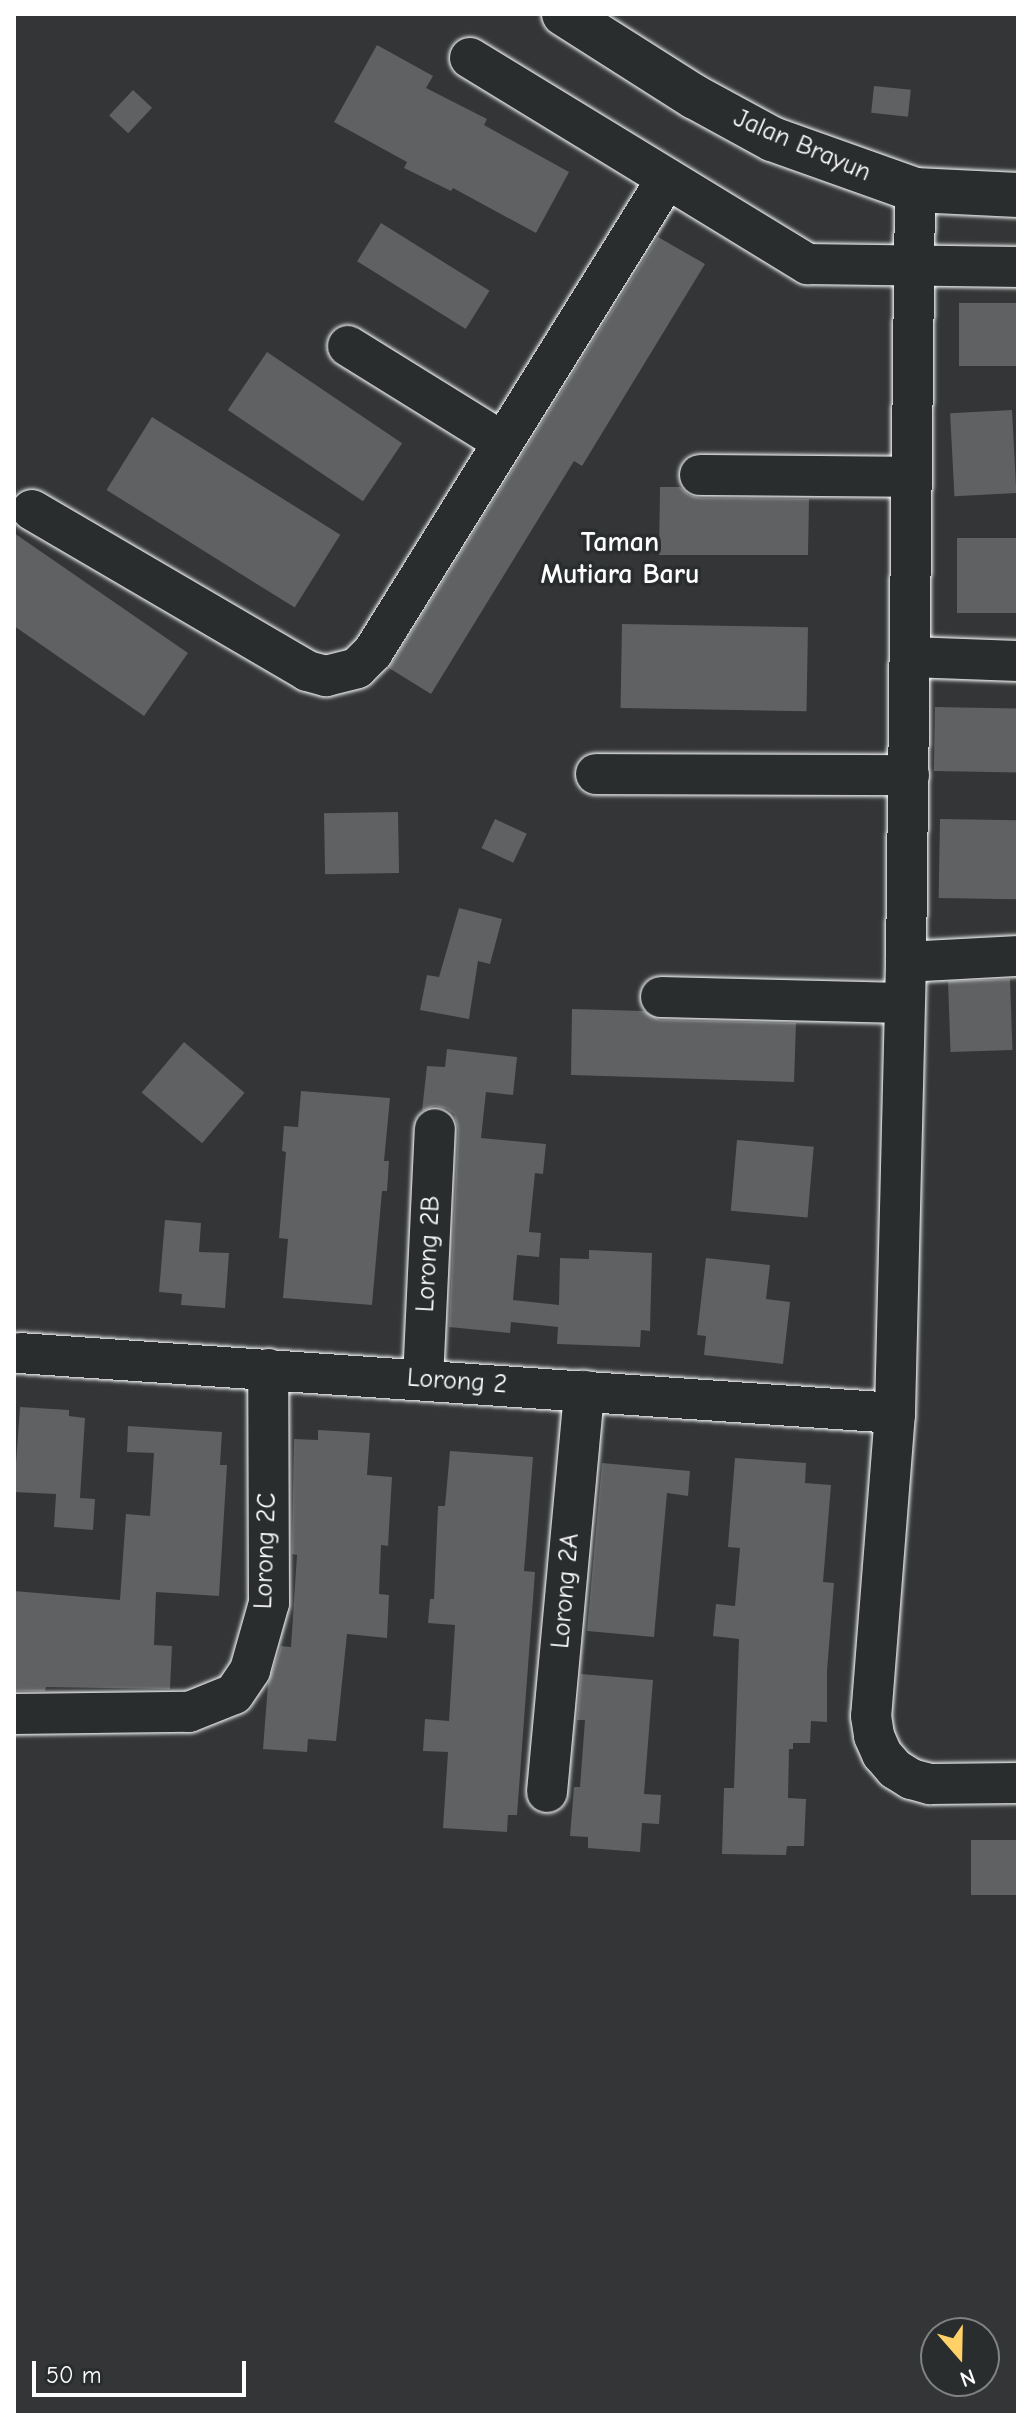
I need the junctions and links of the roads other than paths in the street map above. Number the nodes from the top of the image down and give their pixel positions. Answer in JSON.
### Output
{"nodes":[{"id":1,"x":564,"y":14,"type":"edge"},
{"id":2,"x":470,"y":58,"type":"dead end"},
{"id":3,"x":666,"y":180,"type":"junction"},
{"id":4,"x":915,"y":190,"type":"junction"},
{"id":5,"x":1018,"y":195,"type":"edge"},
{"id":6,"x":914,"y":266,"type":"junction"},
{"id":7,"x":1018,"y":267,"type":"edge"},
{"id":8,"x":348,"y":346,"type":"dead end"},
{"id":9,"x":503,"y":442,"type":"junction"},
{"id":10,"x":700,"y":475,"type":"dead end"},
{"id":11,"x":912,"y":477,"type":"junction"},
{"id":12,"x":32,"y":510,"type":"dead end"},
{"id":13,"x":910,"y":657,"type":"junction"},
{"id":14,"x":1018,"y":661,"type":"edge"},
{"id":15,"x":596,"y":774,"type":"dead end"},
{"id":16,"x":909,"y":775,"type":"junction"},
{"id":17,"x":1018,"y":956,"type":"edge"},
{"id":18,"x":906,"y":962,"type":"junction"},
{"id":19,"x":661,"y":997,"type":"dead end"},
{"id":20,"x":903,"y":1003,"type":"junction"},
{"id":21,"x":435,"y":1129,"type":"dead end"},
{"id":22,"x":19,"y":1353,"type":"dead end"},
{"id":23,"x":268,"y":1369,"type":"junction"},
{"id":24,"x":423,"y":1380,"type":"junction"},
{"id":25,"x":584,"y":1391,"type":"junction"},
{"id":26,"x":895,"y":1413,"type":"junction"},
{"id":27,"x":14,"y":1714,"type":"edge"},
{"id":28,"x":1018,"y":1783,"type":"edge"},
{"id":29,"x":547,"y":1792,"type":"dead end"}],
"edges":[{"from":1,"to":4,"type":"main road","name":"Jalan Brayun"},
{"from":2,"to":3,"type":"street"},
{"from":3,"to":6,"type":"street"},
{"from":3,"to":9,"type":"street"},
{"from":4,"to":5,"type":"main road","name":"Jalan Brayun"},
{"from":4,"to":6,"type":"street"},
{"from":6,"to":7,"type":"street"},
{"from":6,"to":11,"type":"street"},
{"from":8,"to":9,"type":"street"},
{"from":9,"to":12,"type":"street"},
{"from":10,"to":11,"type":"street"},
{"from":11,"to":13,"type":"street"},
{"from":13,"to":14,"type":"street"},
{"from":13,"to":16,"type":"street"},
{"from":15,"to":16,"type":"street"},
{"from":16,"to":18,"type":"street"},
{"from":17,"to":18,"type":"street"},
{"from":18,"to":20,"type":"street"},
{"from":19,"to":20,"type":"street"},
{"from":20,"to":26,"type":"street"},
{"from":21,"to":24,"type":"street","name":"Lorong 2B"},
{"from":22,"to":23,"type":"street","name":"Lorong 2"},
{"from":23,"to":24,"type":"street","name":"Lorong 2"},
{"from":23,"to":27,"type":"street","name":"Lorong 2C"},
{"from":24,"to":25,"type":"street","name":"Lorong 2"},
{"from":25,"to":26,"type":"street","name":"Lorong 2"},
{"from":25,"to":29,"type":"street","name":"Lorong 2A"},
{"from":26,"to":28,"type":"street"}]}
